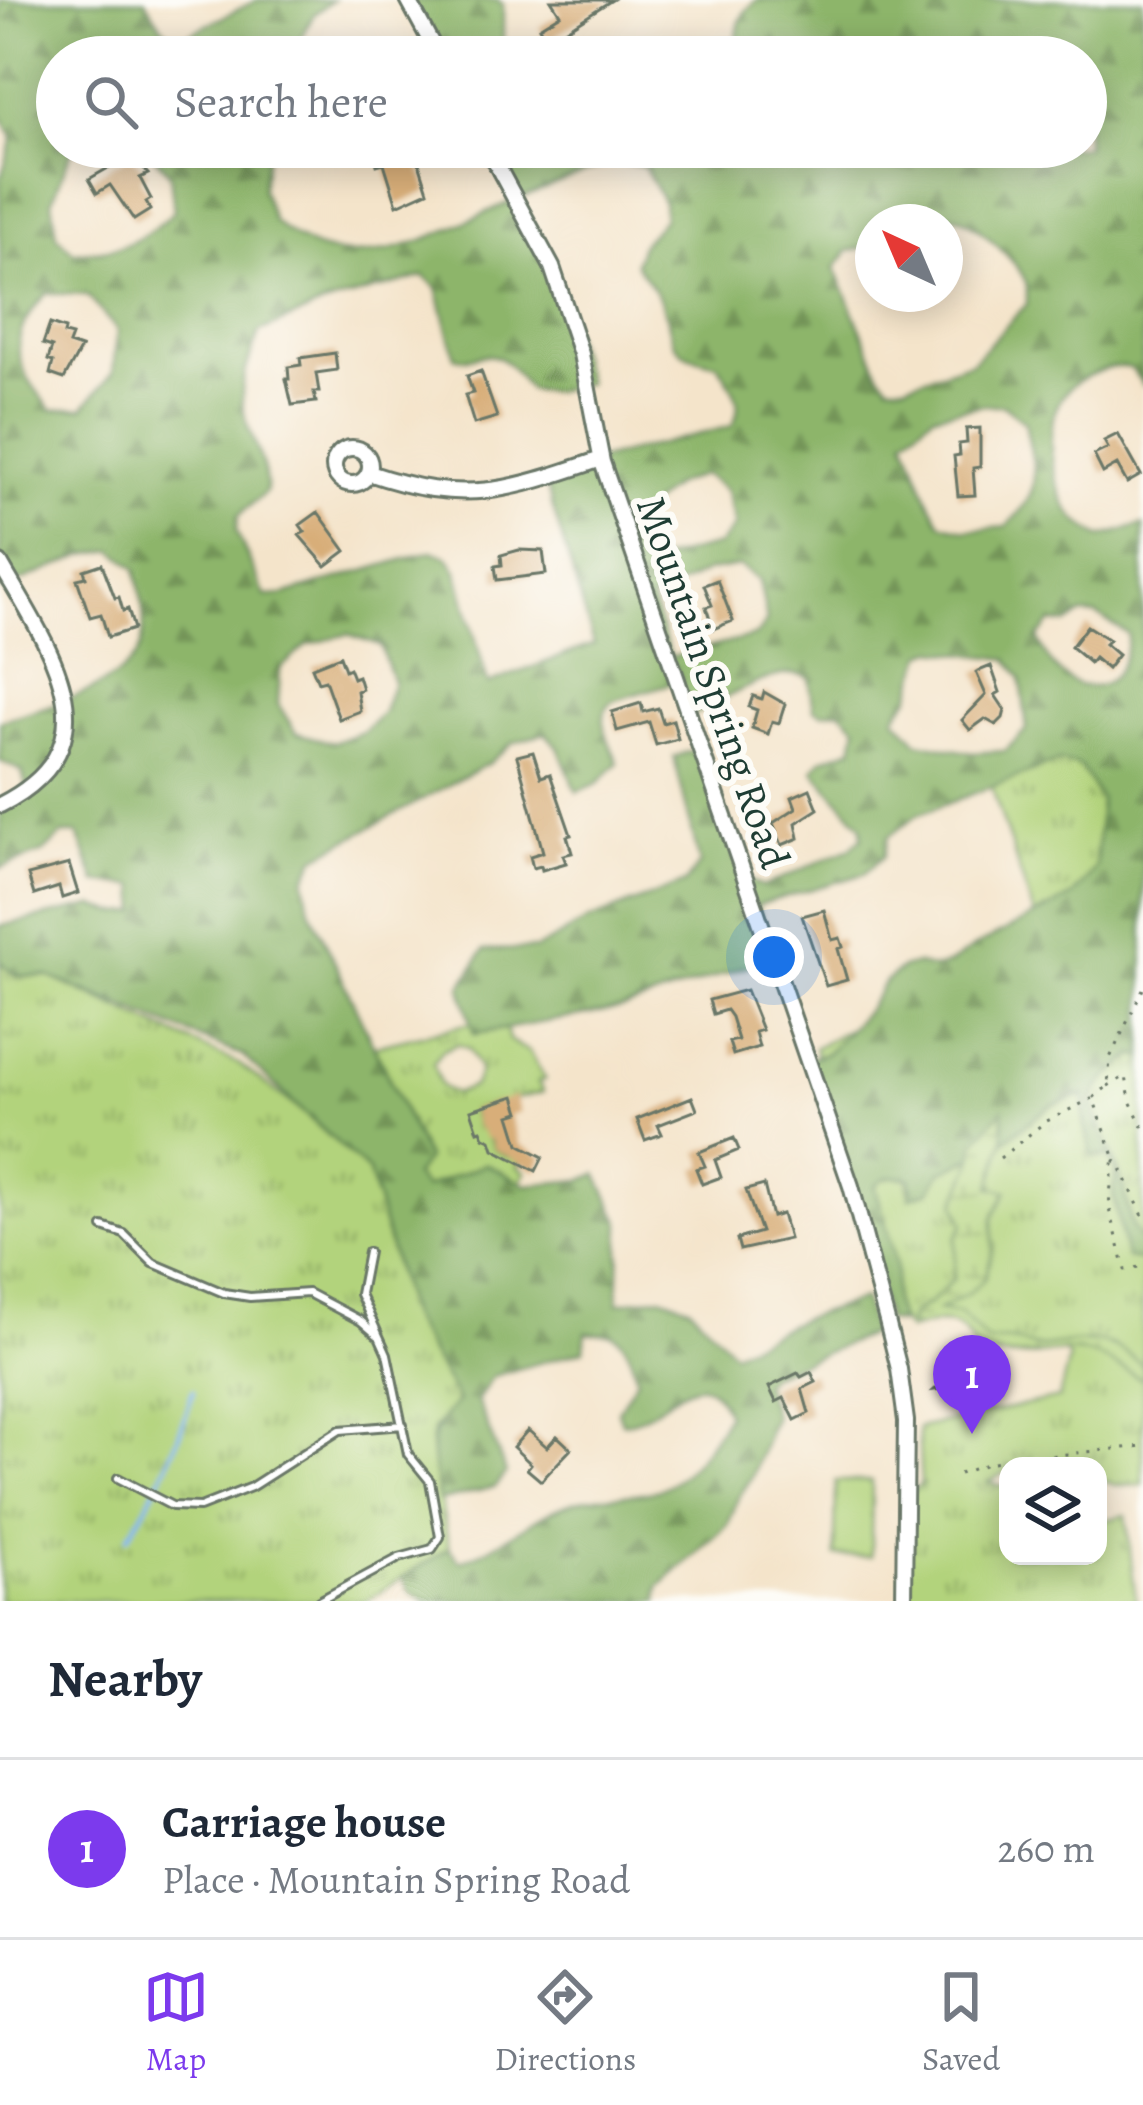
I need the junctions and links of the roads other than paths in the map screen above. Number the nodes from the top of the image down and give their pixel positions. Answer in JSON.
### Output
{"nodes":[{"id":1,"x":408,"y":0,"type":"edge"},
{"id":2,"x":428,"y":36,"type":"edge"},
{"id":3,"x":499,"y":168,"type":"edge"},
{"id":4,"x":601,"y":459,"type":"junction"},
{"id":5,"x":369,"y":472,"type":"dead end"},
{"id":6,"x":0,"y":563,"type":"edge"},
{"id":7,"x":0,"y":806,"type":"edge"},
{"id":8,"x":103,"y":1227,"type":"dead end"},
{"id":9,"x":368,"y":1252,"type":"dead end"},
{"id":10,"x":380,"y":1338,"type":"junction"},
{"id":11,"x":403,"y":1425,"type":"junction"},
{"id":12,"x":118,"y":1478,"type":"dead end"},
{"id":13,"x":320,"y":1601,"type":"edge"},
{"id":14,"x":904,"y":1601,"type":"edge"}],
"edges":[{"from":1,"to":2,"type":"street"},
{"from":3,"to":4,"type":"street","name":"Mountain Spring Road"},
{"from":4,"to":5,"type":"street"},
{"from":4,"to":14,"type":"street","name":"Mountain Spring Road"},
{"from":6,"to":7,"type":"street"},
{"from":8,"to":10,"type":"lane"},
{"from":9,"to":10,"type":"lane"},
{"from":10,"to":11,"type":"lane"},
{"from":11,"to":12,"type":"lane"},
{"from":11,"to":13,"type":"lane"}]}
